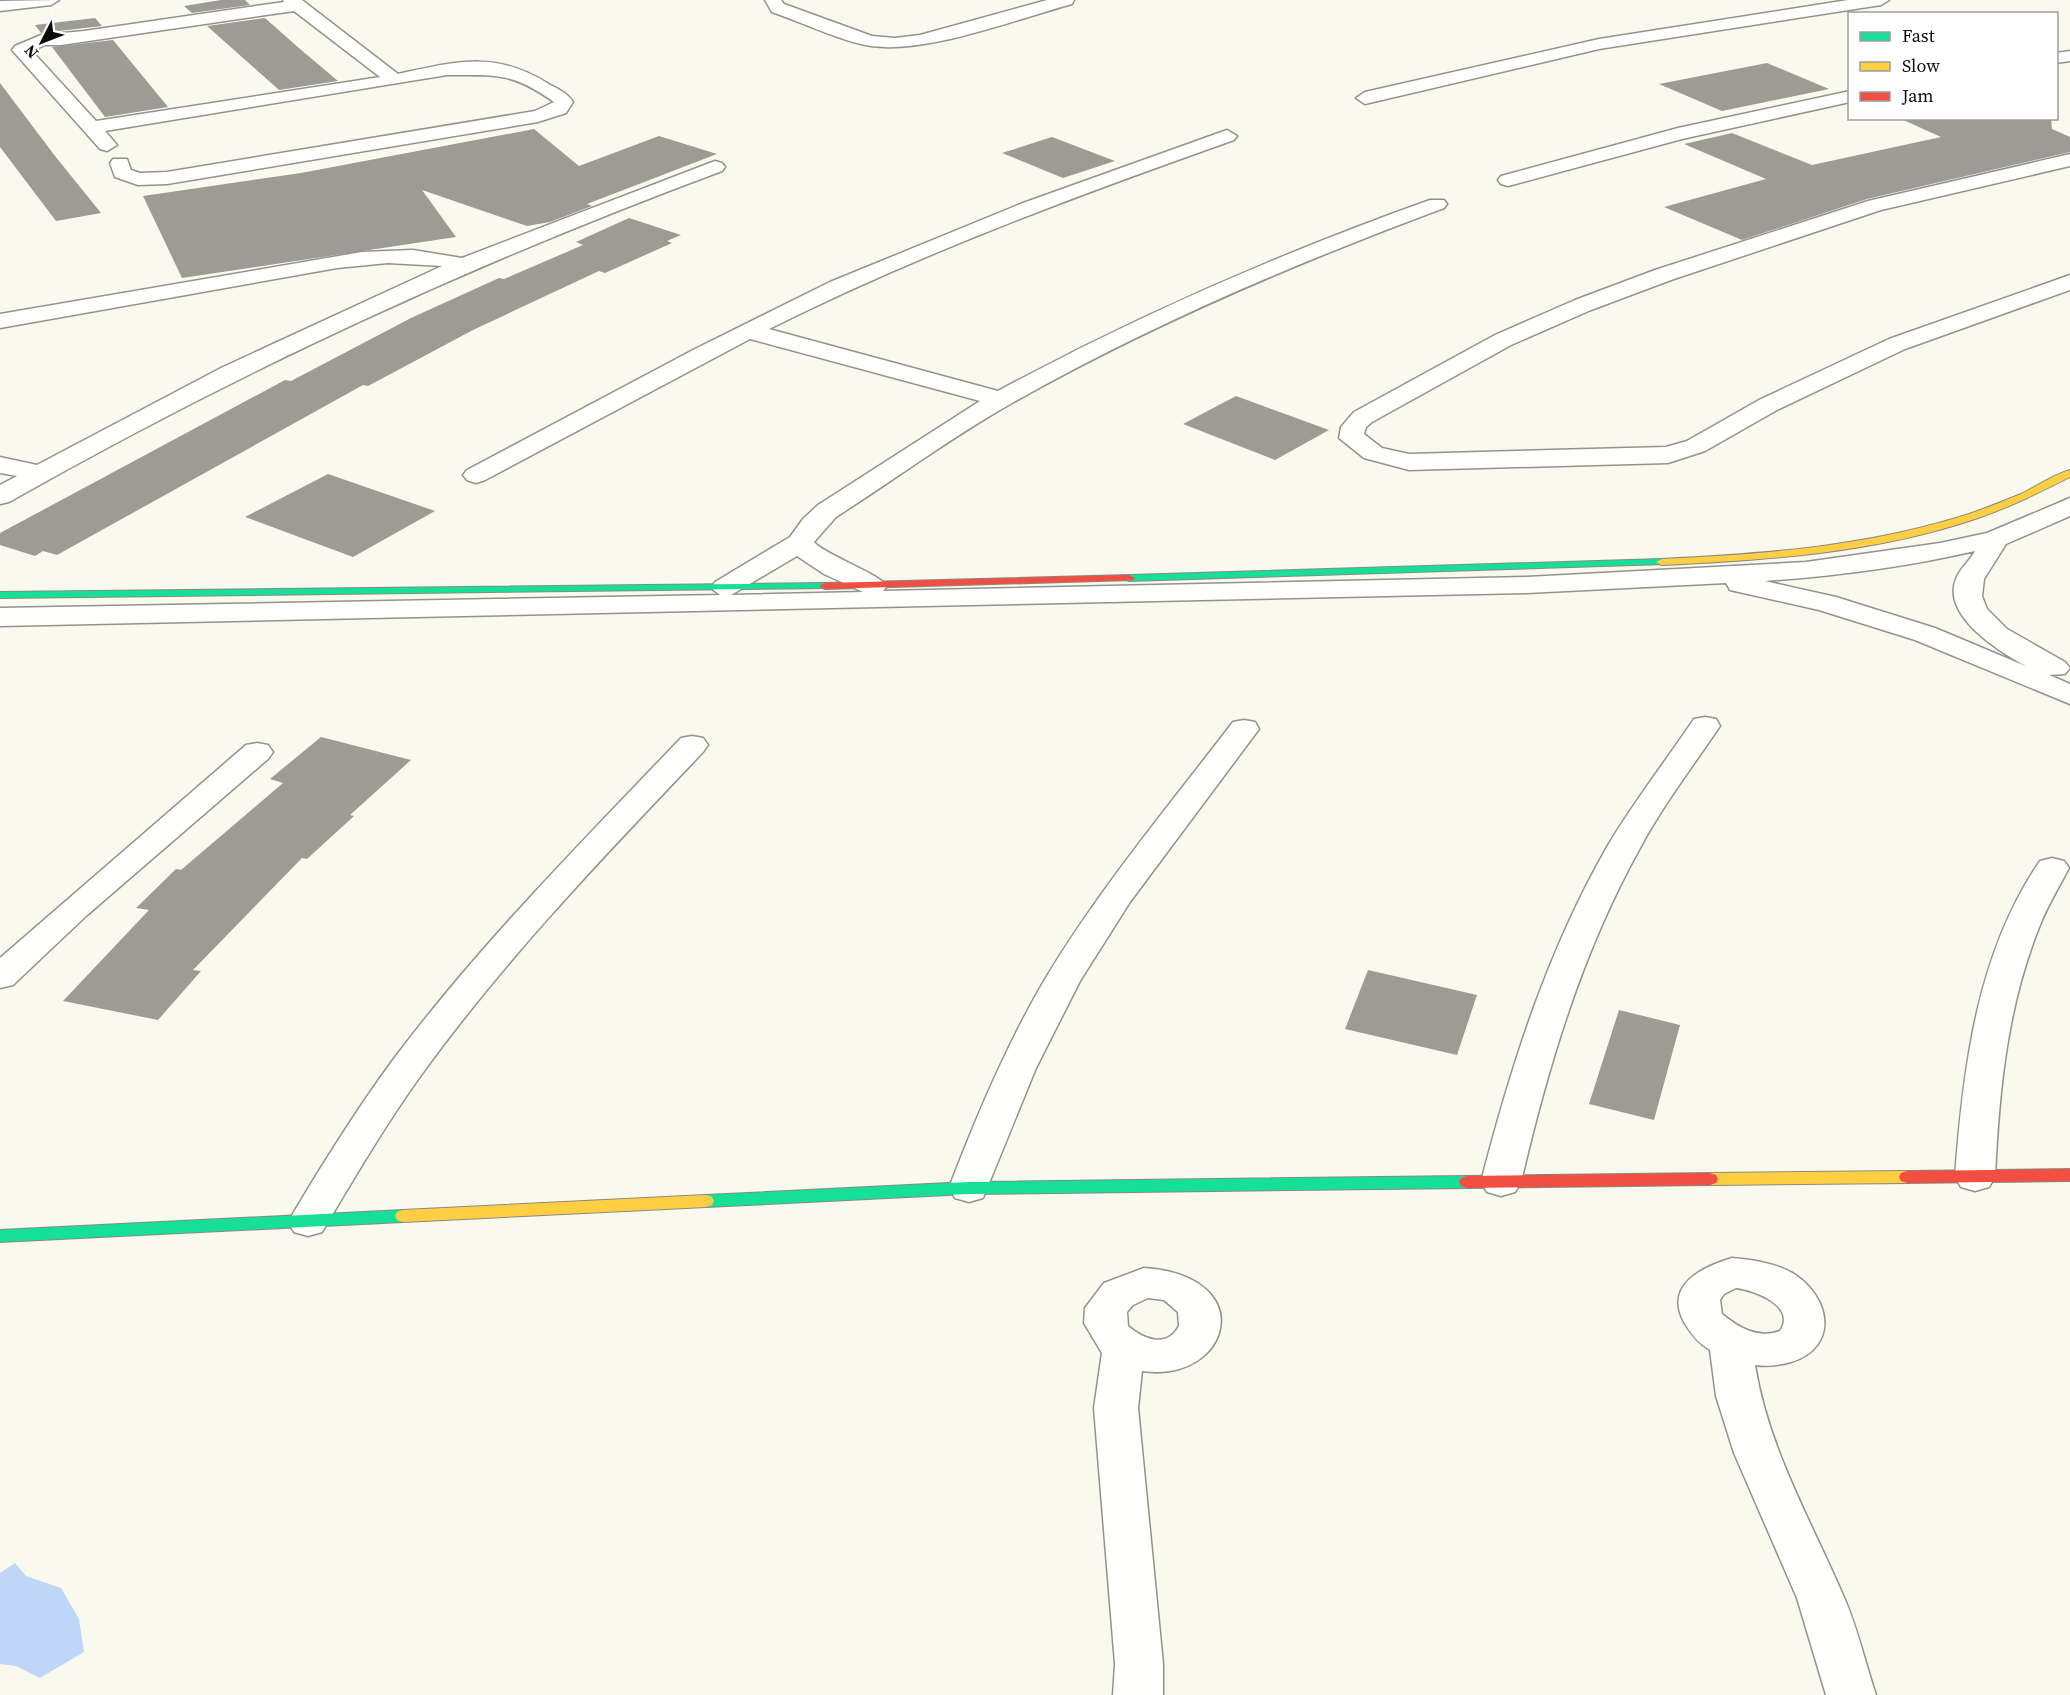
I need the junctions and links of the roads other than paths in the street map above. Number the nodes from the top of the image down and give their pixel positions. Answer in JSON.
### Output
{"nodes":[{"id":1,"x":51,"y":0,"type":"edge"},
{"id":2,"x":773,"y":0,"type":"edge"},
{"id":3,"x":1066,"y":0,"type":"edge"},
{"id":4,"x":1881,"y":0,"type":"edge"},
{"id":5,"x":294,"y":2,"type":"edge"},
{"id":6,"x":0,"y":6,"type":"edge"},
{"id":7,"x":1842,"y":10,"type":"edge"},
{"id":8,"x":395,"y":80,"type":"junction"},
{"id":9,"x":1848,"y":96,"type":"edge"},
{"id":10,"x":1365,"y":98,"type":"dead end"},
{"id":11,"x":93,"y":127,"type":"junction"},
{"id":12,"x":1227,"y":136,"type":"dead end"},
{"id":13,"x":2070,"y":160,"type":"edge"},
{"id":14,"x":715,"y":167,"type":"dead end"},
{"id":15,"x":1508,"y":180,"type":"dead end"},
{"id":16,"x":1437,"y":204,"type":"dead end"},
{"id":17,"x":388,"y":255,"type":"junction"},
{"id":18,"x":464,"y":265,"type":"junction"},
{"id":19,"x":440,"y":275,"type":"junction"},
{"id":20,"x":2070,"y":282,"type":"edge"},
{"id":21,"x":0,"y":321,"type":"edge"},
{"id":22,"x":748,"y":331,"type":"junction"},
{"id":23,"x":1001,"y":399,"type":"junction"},
{"id":24,"x":0,"y":465,"type":"edge"},
{"id":25,"x":40,"y":473,"type":"junction"},
{"id":26,"x":2070,"y":473,"type":"edge"},
{"id":27,"x":476,"y":475,"type":"dead end"},
{"id":28,"x":0,"y":496,"type":"edge"},
{"id":29,"x":2070,"y":506,"type":"edge"},
{"id":30,"x":1995,"y":539,"type":"junction"},
{"id":31,"x":800,"y":543,"type":"junction"},
{"id":32,"x":1713,"y":576,"type":"junction"},
{"id":33,"x":873,"y":586,"type":"junction"},
{"id":34,"x":725,"y":588,"type":"junction"},
{"id":35,"x":0,"y":595,"type":"edge"},
{"id":36,"x":0,"y":617,"type":"edge"},
{"id":37,"x":2070,"y":675,"type":"edge"},
{"id":38,"x":2070,"y":695,"type":"edge"},
{"id":39,"x":1705,"y":726,"type":"dead end"},
{"id":40,"x":1244,"y":729,"type":"dead end"},
{"id":41,"x":692,"y":745,"type":"dead end"},
{"id":42,"x":257,"y":752,"type":"dead end"},
{"id":43,"x":2052,"y":868,"type":"dead end"},
{"id":44,"x":0,"y":977,"type":"edge"},
{"id":45,"x":2070,"y":1175,"type":"edge"},
{"id":46,"x":1975,"y":1177,"type":"junction"},
{"id":47,"x":1501,"y":1182,"type":"junction"},
{"id":48,"x":969,"y":1188,"type":"junction"},
{"id":49,"x":308,"y":1222,"type":"junction"},
{"id":50,"x":0,"y":1236,"type":"edge"},
{"id":51,"x":1730,"y":1343,"type":"dead end"},
{"id":52,"x":1124,"y":1349,"type":"dead end"},
{"id":53,"x":1138,"y":1695,"type":"edge"},
{"id":54,"x":1851,"y":1695,"type":"edge"}],
"edges":[{"from":1,"to":6,"type":"street"},
{"from":2,"to":3,"type":"street"},
{"from":4,"to":7,"type":"street"},
{"from":5,"to":8,"type":"street"},
{"from":5,"to":11,"type":"street"},
{"from":7,"to":10,"type":"street"},
{"from":8,"to":11,"type":"street"},
{"from":8,"to":11,"type":"street"},
{"from":9,"to":15,"type":"street"},
{"from":12,"to":22,"type":"street"},
{"from":13,"to":20,"type":"street"},
{"from":14,"to":18,"type":"street"},
{"from":16,"to":23,"type":"street"},
{"from":17,"to":18,"type":"street"},
{"from":17,"to":19,"type":"street"},
{"from":17,"to":21,"type":"street"},
{"from":18,"to":19,"type":"street"},
{"from":19,"to":25,"type":"street"},
{"from":22,"to":23,"type":"street"},
{"from":22,"to":27,"type":"street"},
{"from":23,"to":31,"type":"street"},
{"from":24,"to":25,"type":"street"},
{"from":25,"to":28,"type":"street"},
{"from":26,"to":33,"type":"street"},
{"from":29,"to":30,"type":"street"},
{"from":30,"to":32,"type":"street"},
{"from":30,"to":37,"type":"street"},
{"from":31,"to":33,"type":"street"},
{"from":31,"to":34,"type":"street"},
{"from":32,"to":36,"type":"street"},
{"from":32,"to":38,"type":"street"},
{"from":33,"to":34,"type":"street"},
{"from":34,"to":35,"type":"street"},
{"from":39,"to":47,"type":"street"},
{"from":40,"to":48,"type":"street"},
{"from":41,"to":49,"type":"street"},
{"from":42,"to":44,"type":"street"},
{"from":43,"to":46,"type":"street"},
{"from":45,"to":46,"type":"street"},
{"from":46,"to":47,"type":"street"},
{"from":47,"to":48,"type":"street"},
{"from":48,"to":49,"type":"street"},
{"from":49,"to":50,"type":"street"},
{"from":51,"to":54,"type":"street"},
{"from":52,"to":53,"type":"street"}]}
